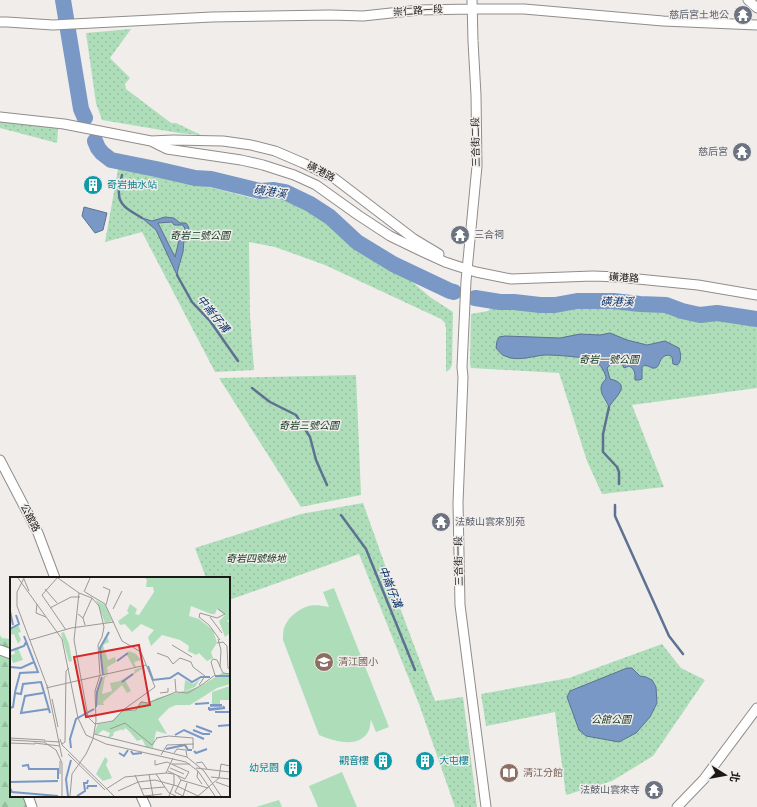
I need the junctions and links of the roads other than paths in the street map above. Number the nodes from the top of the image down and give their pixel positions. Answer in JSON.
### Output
{"nodes":[{"id":1,"x":748,"y":0,"type":"edge"},
{"id":2,"x":472,"y":4,"type":"edge"},
{"id":3,"x":757,"y":8,"type":"edge"},
{"id":4,"x":0,"y":22,"type":"edge"},
{"id":5,"x":757,"y":25,"type":"edge"},
{"id":6,"x":0,"y":117,"type":"edge"},
{"id":7,"x":151,"y":141,"type":"junction"},
{"id":8,"x":466,"y":269,"type":"junction"},
{"id":9,"x":465,"y":284,"type":"joint"},
{"id":10,"x":757,"y":294,"type":"edge"},
{"id":11,"x":0,"y":460,"type":"edge"},
{"id":12,"x":55,"y":577,"type":"edge"},
{"id":13,"x":0,"y":650,"type":"edge"},
{"id":14,"x":10,"y":654,"type":"edge"},
{"id":15,"x":757,"y":708,"type":"edge"},
{"id":16,"x":28,"y":797,"type":"edge"},
{"id":17,"x":141,"y":797,"type":"edge"},
{"id":18,"x":32,"y":807,"type":"edge"},
{"id":19,"x":146,"y":807,"type":"edge"},
{"id":20,"x":486,"y":807,"type":"edge"},
{"id":21,"x":677,"y":807,"type":"edge"}],
"edges":[{"from":1,"to":3,"type":"street"},
{"from":2,"to":4,"type":"street","name":"崇仁路一段"},
{"from":2,"to":5,"type":"street","name":"崇仁路一段"},
{"from":2,"to":8,"type":"street","name":"三合街二段"},
{"from":6,"to":7,"type":"street","name":"磺港路"},
{"from":7,"to":8,"type":"street","name":"磺港路"},
{"from":7,"to":8,"type":"street","name":"磺港路"},
{"from":8,"to":9,"type":"street","name":"三合街二段"},
{"from":8,"to":10,"type":"street","name":"磺港路"},
{"from":9,"to":20,"type":"street","name":"三合街一段"},
{"from":11,"to":12,"type":"street","name":"公舘路"},
{"from":13,"to":14,"type":"street"},
{"from":15,"to":21,"type":"street"},
{"from":16,"to":18,"type":"street"},
{"from":17,"to":19,"type":"street"}]}
